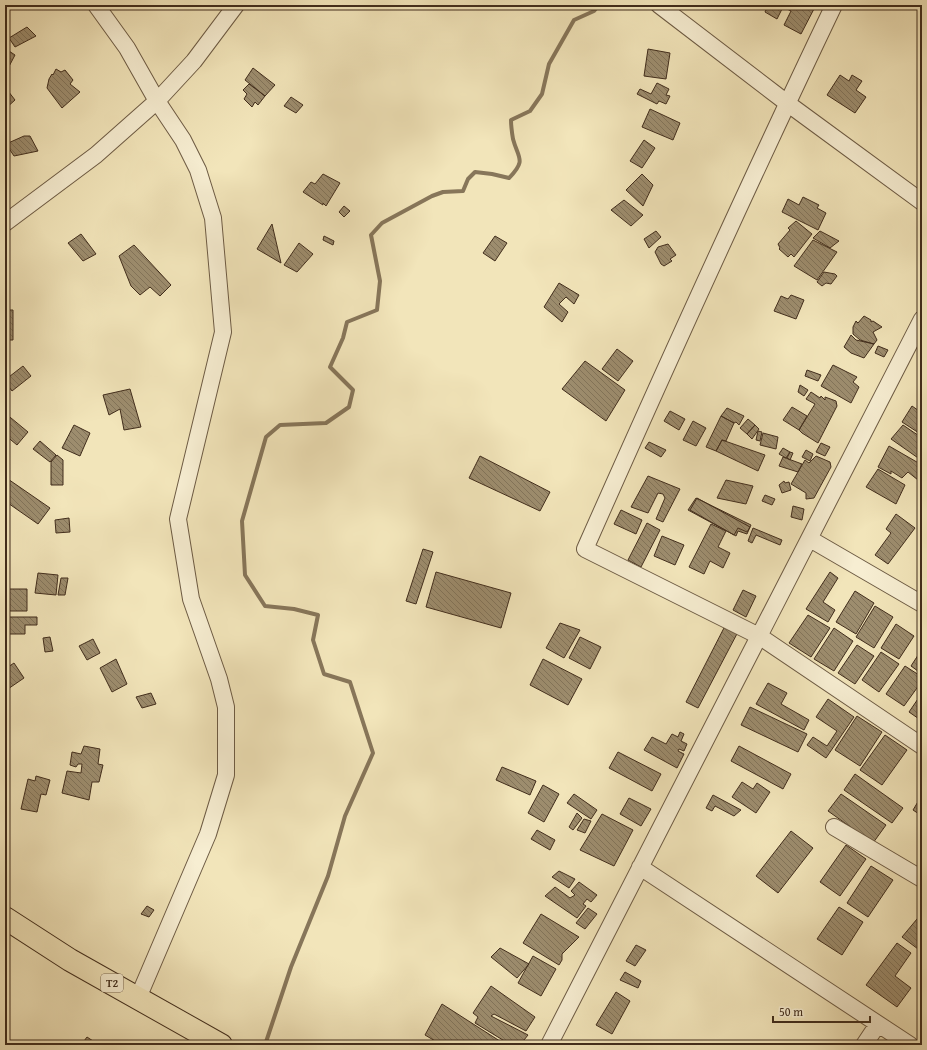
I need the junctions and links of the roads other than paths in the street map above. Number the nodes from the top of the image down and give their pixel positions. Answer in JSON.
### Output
{"nodes":[{"id":1,"x":96,"y":5,"type":"edge"},
{"id":2,"x":236,"y":5,"type":"edge"},
{"id":3,"x":659,"y":5,"type":"edge"},
{"id":4,"x":834,"y":5,"type":"edge"},
{"id":5,"x":158,"y":101,"type":"junction"},
{"id":6,"x":787,"y":103,"type":"junction"},
{"id":7,"x":922,"y":202,"type":"edge"},
{"id":8,"x":5,"y":223,"type":"edge"},
{"id":9,"x":922,"y":319,"type":"edge"},
{"id":10,"x":810,"y":539,"type":"junction"},
{"id":11,"x":922,"y":604,"type":"edge"},
{"id":12,"x":759,"y":636,"type":"junction"},
{"id":13,"x":922,"y":746,"type":"edge"},
{"id":14,"x":834,"y":827,"type":"dead end"},
{"id":15,"x":640,"y":867,"type":"junction"},
{"id":16,"x":922,"y":880,"type":"edge"},
{"id":17,"x":5,"y":918,"type":"edge"},
{"id":18,"x":138,"y":998,"type":"junction"},
{"id":19,"x":878,"y":1024,"type":"junction"},
{"id":20,"x":221,"y":1045,"type":"edge"},
{"id":21,"x":549,"y":1045,"type":"edge"},
{"id":22,"x":864,"y":1045,"type":"edge"},
{"id":23,"x":910,"y":1045,"type":"edge"}],
"edges":[{"from":1,"to":5,"type":"street"},
{"from":2,"to":5,"type":"street"},
{"from":3,"to":6,"type":"street"},
{"from":4,"to":6,"type":"street"},
{"from":5,"to":8,"type":"street"},
{"from":5,"to":18,"type":"street"},
{"from":6,"to":7,"type":"street"},
{"from":6,"to":12,"type":"street"},
{"from":9,"to":10,"type":"street"},
{"from":10,"to":11,"type":"street"},
{"from":10,"to":12,"type":"street"},
{"from":12,"to":13,"type":"street"},
{"from":12,"to":15,"type":"street"},
{"from":14,"to":16,"type":"street"},
{"from":15,"to":19,"type":"street"},
{"from":15,"to":21,"type":"street"},
{"from":17,"to":18,"type":"highway","number":"T2"},
{"from":18,"to":20,"type":"highway","number":"T2"},
{"from":19,"to":22,"type":"street"},
{"from":19,"to":23,"type":"street"}]}
